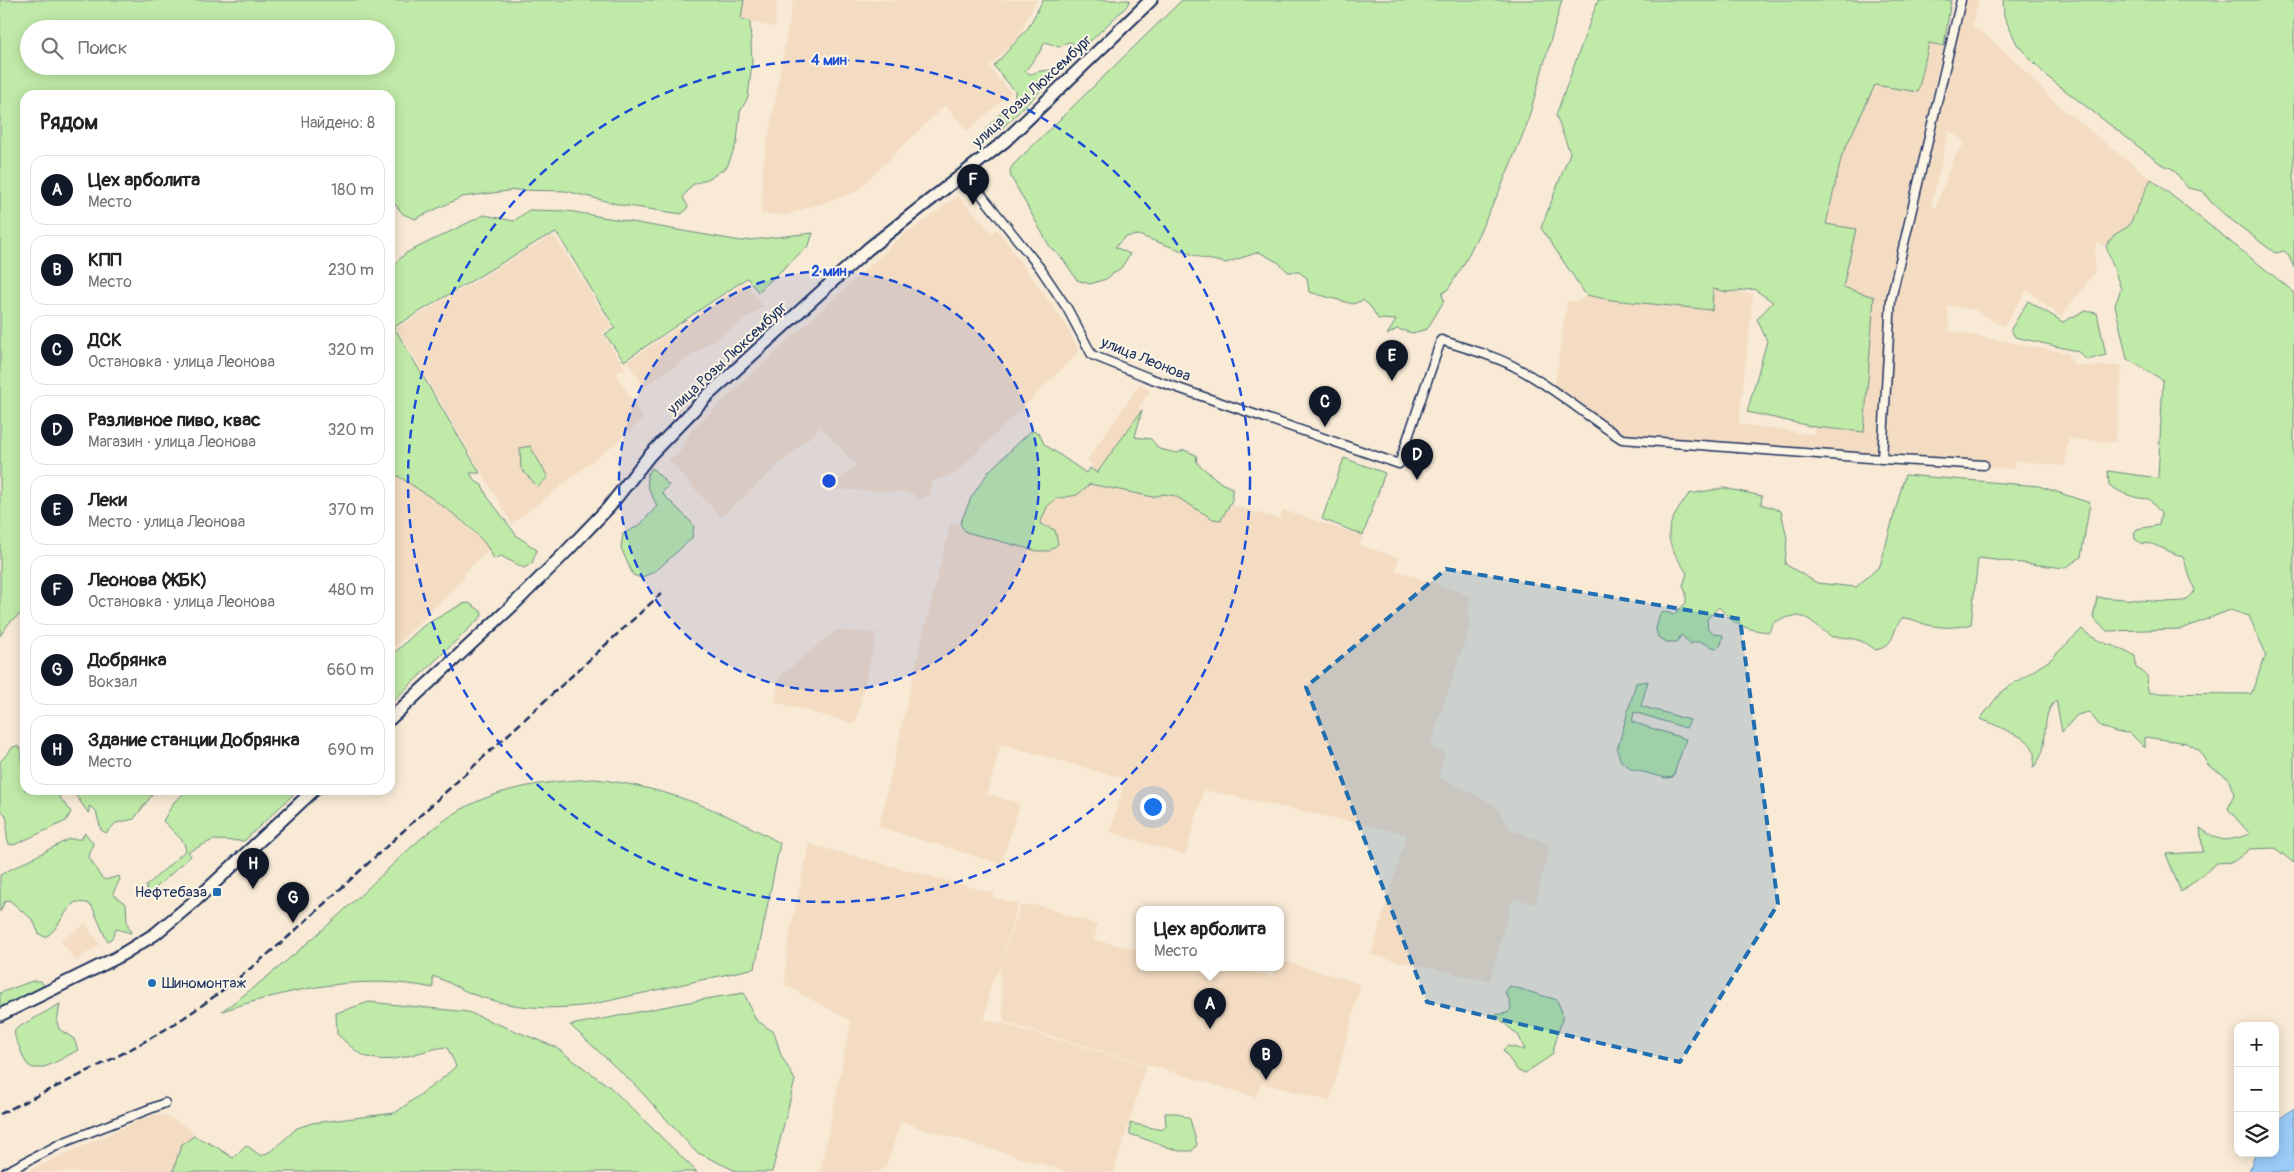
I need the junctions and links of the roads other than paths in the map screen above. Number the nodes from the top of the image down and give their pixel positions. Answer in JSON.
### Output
{"nodes":[{"id":1,"x":1151,"y":0,"type":"edge"},
{"id":2,"x":1961,"y":0,"type":"edge"},
{"id":3,"x":964,"y":173,"type":"junction"},
{"id":4,"x":1882,"y":460,"type":"junction"},
{"id":5,"x":1984,"y":464,"type":"dead end"},
{"id":6,"x":395,"y":714,"type":"edge"},
{"id":7,"x":309,"y":795,"type":"edge"},
{"id":8,"x":0,"y":1015,"type":"edge"},
{"id":9,"x":165,"y":1103,"type":"dead end"},
{"id":10,"x":6,"y":1172,"type":"edge"}],
"edges":[{"from":1,"to":3,"type":"street","name":"улица Розы Люксембург"},
{"from":2,"to":4,"type":"street"},
{"from":3,"to":4,"type":"street","name":"улица Леонова"},
{"from":3,"to":6,"type":"street","name":"улица Розы Люксембург"},
{"from":4,"to":5,"type":"street"},
{"from":7,"to":8,"type":"street"},
{"from":9,"to":10,"type":"street"}]}
